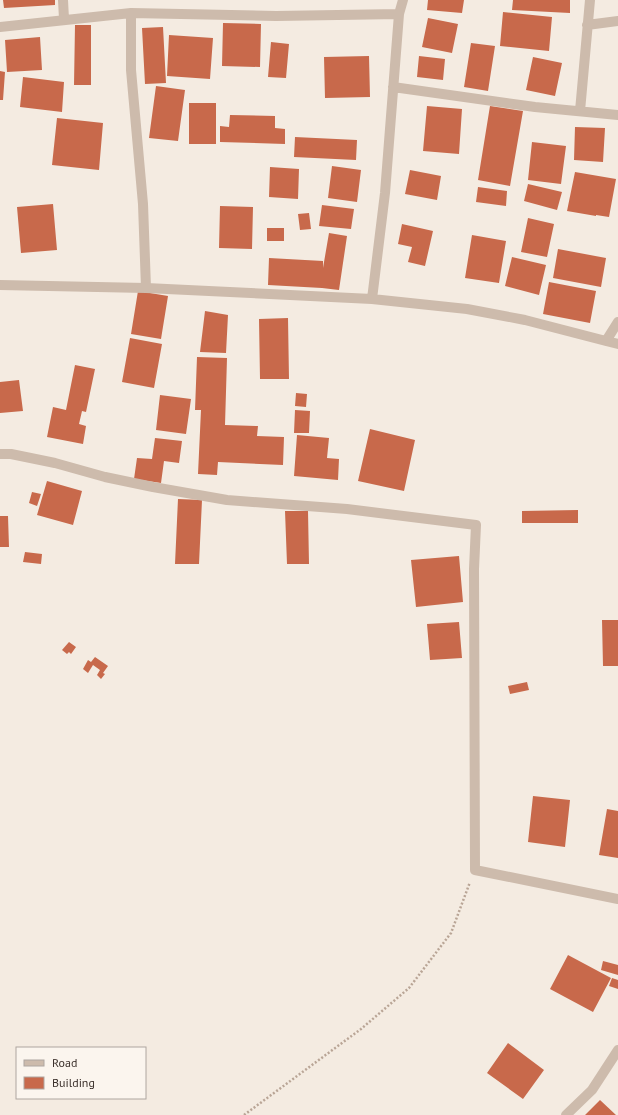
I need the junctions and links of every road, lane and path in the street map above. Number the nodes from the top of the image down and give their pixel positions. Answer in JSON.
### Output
{"nodes":[{"id":1,"x":63,"y":0,"type":"edge"},
{"id":2,"x":403,"y":0,"type":"edge"},
{"id":3,"x":590,"y":0,"type":"edge"},
{"id":4,"x":131,"y":13,"type":"junction"},
{"id":5,"x":399,"y":14,"type":"junction"},
{"id":6,"x":64,"y":19,"type":"junction"},
{"id":7,"x":618,"y":21,"type":"edge"},
{"id":8,"x":588,"y":25,"type":"junction"},
{"id":9,"x":0,"y":27,"type":"edge"},
{"id":10,"x":393,"y":87,"type":"junction"},
{"id":11,"x":580,"y":112,"type":"junction"},
{"id":12,"x":618,"y":115,"type":"edge"},
{"id":13,"x":0,"y":275,"type":"edge"},
{"id":14,"x":0,"y":285,"type":"edge"},
{"id":15,"x":146,"y":288,"type":"junction"},
{"id":16,"x":372,"y":299,"type":"junction"},
{"id":17,"x":618,"y":322,"type":"edge"},
{"id":18,"x":606,"y":341,"type":"junction"},
{"id":19,"x":618,"y":344,"type":"edge"},
{"id":20,"x":0,"y":454,"type":"edge"},
{"id":21,"x":475,"y":870,"type":"junction"},
{"id":22,"x":618,"y":899,"type":"edge"},
{"id":23,"x":618,"y":1050,"type":"edge"},
{"id":24,"x":244,"y":1115,"type":"edge"},
{"id":25,"x":566,"y":1115,"type":"edge"}],
"edges":[{"from":1,"to":6,"type":"street"},
{"from":2,"to":5,"type":"street"},
{"from":3,"to":8,"type":"street"},
{"from":4,"to":5,"type":"street"},
{"from":4,"to":6,"type":"street"},
{"from":4,"to":15,"type":"street"},
{"from":5,"to":10,"type":"street"},
{"from":6,"to":9,"type":"street"},
{"from":7,"to":8,"type":"street"},
{"from":8,"to":11,"type":"street"},
{"from":10,"to":11,"type":"street"},
{"from":10,"to":16,"type":"street"},
{"from":11,"to":12,"type":"street"},
{"from":13,"to":14,"type":"street"},
{"from":14,"to":15,"type":"street"},
{"from":15,"to":16,"type":"street"},
{"from":16,"to":18,"type":"street"},
{"from":17,"to":18,"type":"street"},
{"from":18,"to":19,"type":"street"},
{"from":20,"to":21,"type":"street"},
{"from":21,"to":22,"type":"street"},
{"from":21,"to":24,"type":"path"},
{"from":23,"to":25,"type":"street"}]}
